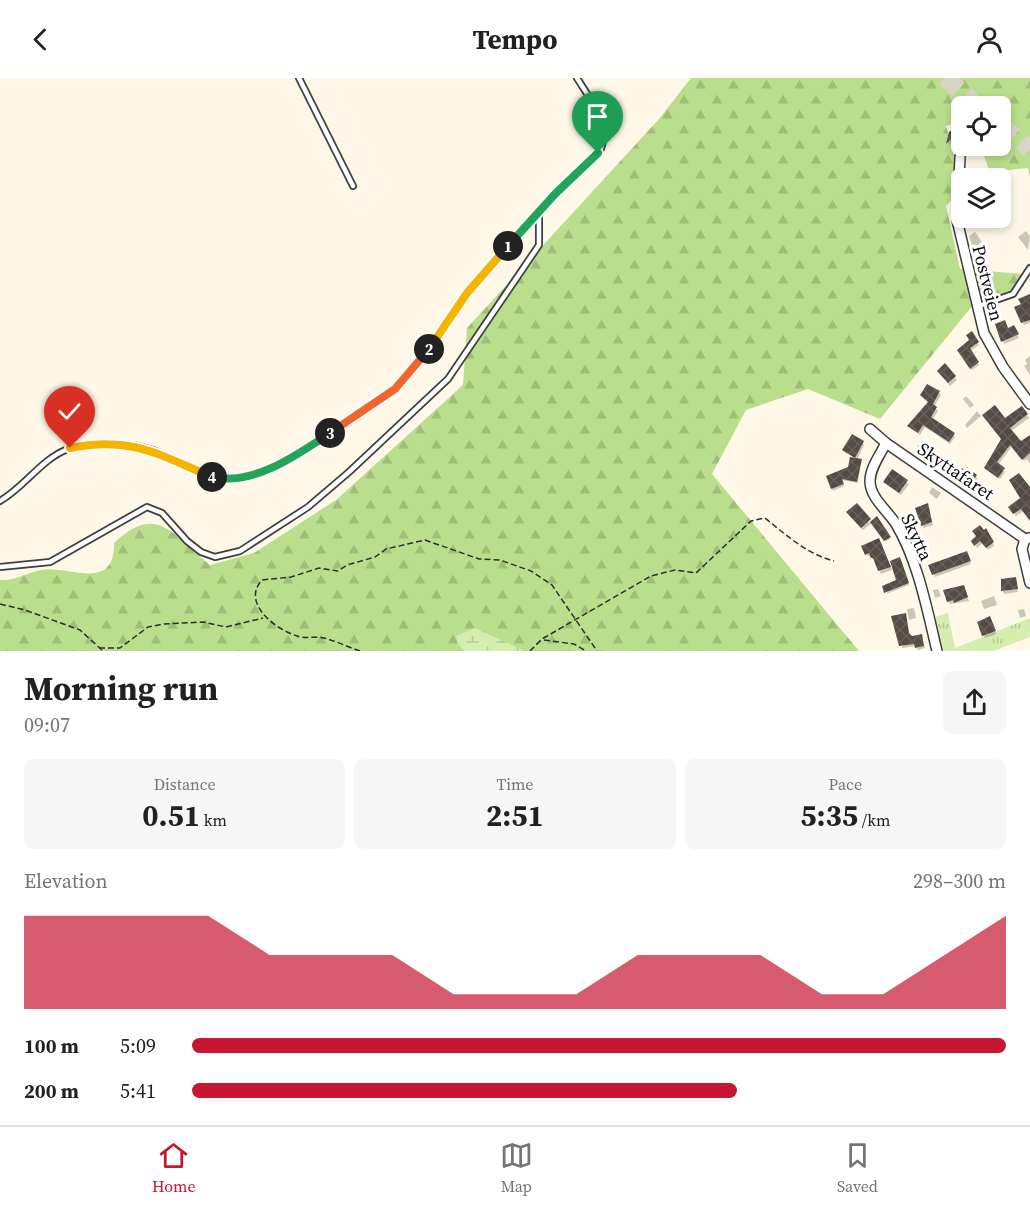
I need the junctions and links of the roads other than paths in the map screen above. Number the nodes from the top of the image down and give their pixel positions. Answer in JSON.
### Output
{"nodes":[{"id":1,"x":299,"y":78,"type":"edge"},
{"id":2,"x":577,"y":78,"type":"edge"},
{"id":3,"x":960,"y":157,"type":"dead end"},
{"id":4,"x":353,"y":186,"type":"dead end"},
{"id":5,"x":539,"y":211,"type":"junction"},
{"id":6,"x":1030,"y":268,"type":"edge"},
{"id":7,"x":979,"y":306,"type":"junction"},
{"id":8,"x":1030,"y":404,"type":"edge"},
{"id":9,"x":870,"y":429,"type":"dead end"},
{"id":10,"x":886,"y":443,"type":"junction"},
{"id":11,"x":0,"y":501,"type":"edge"},
{"id":12,"x":1028,"y":538,"type":"edge"},
{"id":13,"x":0,"y":567,"type":"edge"},
{"id":14,"x":1030,"y":583,"type":"edge"},
{"id":15,"x":937,"y":651,"type":"edge"}],
"edges":[{"from":1,"to":4,"type":"lane"},
{"from":2,"to":5,"type":"lane"},
{"from":3,"to":7,"type":"street","name":"Postveien"},
{"from":5,"to":11,"type":"lane"},
{"from":5,"to":13,"type":"lane"},
{"from":6,"to":7,"type":"lane"},
{"from":7,"to":8,"type":"street","name":"Postveien"},
{"from":9,"to":10,"type":"street","name":"Skyttafaret"},
{"from":10,"to":12,"type":"street","name":"Skyttafaret"},
{"from":10,"to":15,"type":"street","name":"Skytta"},
{"from":12,"to":14,"type":"street","name":"Skyttafaret"}]}
